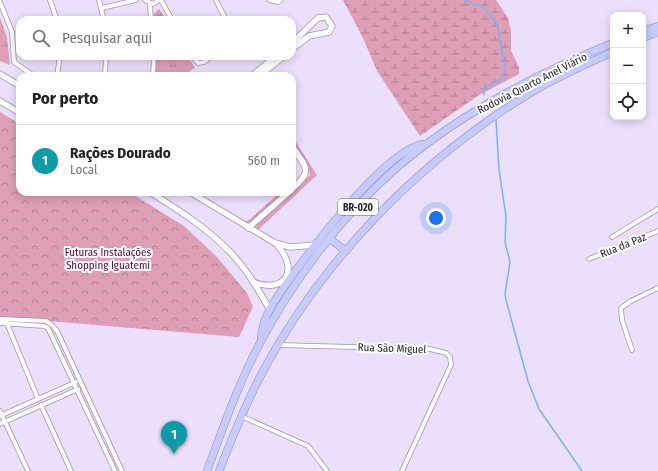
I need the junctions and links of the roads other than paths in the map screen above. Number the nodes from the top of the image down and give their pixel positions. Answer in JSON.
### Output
{"nodes":[{"id":1,"x":50,"y":0,"type":"edge"},
{"id":2,"x":99,"y":0,"type":"edge"},
{"id":3,"x":136,"y":0,"type":"edge"},
{"id":4,"x":145,"y":0,"type":"edge"},
{"id":5,"x":160,"y":0,"type":"edge"},
{"id":6,"x":216,"y":0,"type":"edge"},
{"id":7,"x":269,"y":0,"type":"edge"},
{"id":8,"x":282,"y":0,"type":"edge"},
{"id":9,"x":0,"y":2,"type":"edge"},
{"id":10,"x":150,"y":4,"type":"junction"},
{"id":11,"x":102,"y":8,"type":"junction"},
{"id":12,"x":56,"y":16,"type":"edge"},
{"id":13,"x":103,"y":16,"type":"edge"},
{"id":14,"x":151,"y":16,"type":"edge"},
{"id":15,"x":170,"y":16,"type":"edge"},
{"id":16,"x":224,"y":16,"type":"edge"},
{"id":17,"x":310,"y":26,"type":"junction"},
{"id":18,"x":658,"y":26,"type":"edge"},
{"id":19,"x":646,"y":30,"type":"edge"},
{"id":20,"x":658,"y":32,"type":"edge"},
{"id":21,"x":314,"y":35,"type":"junction"},
{"id":22,"x":646,"y":37,"type":"edge"},
{"id":23,"x":296,"y":39,"type":"edge"},
{"id":24,"x":610,"y":44,"type":"edge"},
{"id":25,"x":296,"y":46,"type":"edge"},
{"id":26,"x":610,"y":54,"type":"edge"},
{"id":27,"x":59,"y":60,"type":"edge"},
{"id":28,"x":106,"y":60,"type":"edge"},
{"id":29,"x":154,"y":60,"type":"edge"},
{"id":30,"x":195,"y":60,"type":"edge"},
{"id":31,"x":207,"y":60,"type":"edge"},
{"id":32,"x":271,"y":60,"type":"edge"},
{"id":33,"x":279,"y":60,"type":"edge"},
{"id":34,"x":28,"y":72,"type":"edge"},
{"id":35,"x":58,"y":72,"type":"edge"},
{"id":36,"x":105,"y":72,"type":"edge"},
{"id":37,"x":153,"y":72,"type":"edge"},
{"id":38,"x":257,"y":72,"type":"edge"},
{"id":39,"x":265,"y":72,"type":"edge"},
{"id":40,"x":0,"y":74,"type":"edge"},
{"id":41,"x":16,"y":84,"type":"edge"},
{"id":42,"x":0,"y":101,"type":"edge"},
{"id":43,"x":16,"y":111,"type":"edge"},
{"id":44,"x":426,"y":144,"type":"junction"},
{"id":45,"x":296,"y":152,"type":"edge"},
{"id":46,"x":296,"y":186,"type":"edge"},
{"id":47,"x":156,"y":196,"type":"edge"},
{"id":48,"x":196,"y":196,"type":"edge"},
{"id":49,"x":284,"y":196,"type":"edge"},
{"id":50,"x":658,"y":209,"type":"edge"},
{"id":51,"x":248,"y":228,"type":"junction"},
{"id":52,"x":658,"y":231,"type":"edge"},
{"id":53,"x":612,"y":237,"type":"dead end"},
{"id":54,"x":330,"y":239,"type":"junction"},
{"id":55,"x":275,"y":243,"type":"junction"},
{"id":56,"x":315,"y":245,"type":"junction"},
{"id":57,"x":346,"y":251,"type":"junction"},
{"id":58,"x":589,"y":259,"type":"dead end"},
{"id":59,"x":253,"y":282,"type":"junction"},
{"id":60,"x":658,"y":289,"type":"edge"},
{"id":61,"x":270,"y":310,"type":"junction"},
{"id":62,"x":4,"y":320,"type":"edge"},
{"id":63,"x":0,"y":323,"type":"edge"},
{"id":64,"x":59,"y":337,"type":"junction"},
{"id":65,"x":55,"y":339,"type":"junction"},
{"id":66,"x":260,"y":343,"type":"junction"},
{"id":67,"x":278,"y":345,"type":"junction"},
{"id":68,"x":632,"y":350,"type":"dead end"},
{"id":69,"x":80,"y":380,"type":"junction"},
{"id":70,"x":74,"y":383,"type":"junction"},
{"id":71,"x":83,"y":386,"type":"junction"},
{"id":72,"x":77,"y":389,"type":"junction"},
{"id":73,"x":38,"y":399,"type":"junction"},
{"id":74,"x":41,"y":406,"type":"junction"},
{"id":75,"x":0,"y":411,"type":"edge"},
{"id":76,"x":1,"y":416,"type":"edge"},
{"id":77,"x":241,"y":416,"type":"junction"},
{"id":78,"x":5,"y":422,"type":"junction"},
{"id":79,"x":0,"y":424,"type":"edge"},
{"id":80,"x":118,"y":463,"type":"junction"},
{"id":81,"x":112,"y":466,"type":"junction"},
{"id":82,"x":28,"y":471,"type":"edge"},
{"id":83,"x":71,"y":471,"type":"edge"},
{"id":84,"x":115,"y":471,"type":"edge"},
{"id":85,"x":122,"y":471,"type":"edge"},
{"id":86,"x":207,"y":471,"type":"edge"},
{"id":87,"x":219,"y":471,"type":"edge"},
{"id":88,"x":327,"y":471,"type":"edge"},
{"id":89,"x":402,"y":471,"type":"edge"}],
"edges":[{"from":1,"to":12,"type":"street"},
{"from":2,"to":11,"type":"street"},
{"from":3,"to":11,"type":"street"},
{"from":4,"to":10,"type":"street"},
{"from":5,"to":10,"type":"street"},
{"from":5,"to":15,"type":"street"},
{"from":6,"to":16,"type":"street"},
{"from":7,"to":8,"type":"street"},
{"from":9,"to":34,"type":"street"},
{"from":10,"to":14,"type":"street"},
{"from":11,"to":13,"type":"street"},
{"from":17,"to":21,"type":"street"},
{"from":17,"to":21,"type":"street"},
{"from":17,"to":23,"type":"street"},
{"from":18,"to":19,"type":"highway"},
{"from":20,"to":22,"type":"highway"},
{"from":21,"to":25,"type":"street"},
{"from":24,"to":44,"type":"highway","name":"Rodovia Quarto Anel Viário","number":"BR-020"},
{"from":26,"to":57,"type":"highway","name":"Rodovia Quarto Anel Viário","number":"BR-020"},
{"from":27,"to":35,"type":"street"},
{"from":28,"to":36,"type":"street"},
{"from":29,"to":37,"type":"street"},
{"from":30,"to":31,"type":"street"},
{"from":32,"to":38,"type":"street"},
{"from":33,"to":39,"type":"street"},
{"from":40,"to":41,"type":"street"},
{"from":42,"to":43,"type":"street"},
{"from":44,"to":54,"type":"highway","name":"Rodovia Quarto Anel Viário","number":"BR-020"},
{"from":44,"to":56,"type":"highway"},
{"from":45,"to":46,"type":"street"},
{"from":47,"to":59,"type":"street"},
{"from":48,"to":51,"type":"street"},
{"from":49,"to":51,"type":"street"},
{"from":50,"to":53,"type":"street"},
{"from":51,"to":55,"type":"street"},
{"from":52,"to":58,"type":"street","name":"Rua da Paz"},
{"from":54,"to":57,"type":"highway"},
{"from":54,"to":66,"type":"highway","name":"Rodovia Quarto Anel Viário","number":"BR-020"},
{"from":55,"to":56,"type":"street"},
{"from":55,"to":59,"type":"street"},
{"from":56,"to":61,"type":"highway"},
{"from":57,"to":67,"type":"highway","name":"Rodovia Quarto Anel Viário","number":"BR-020"},
{"from":59,"to":61,"type":"street"},
{"from":60,"to":68,"type":"street"},
{"from":61,"to":66,"type":"highway"},
{"from":62,"to":63,"type":"street"},
{"from":62,"to":64,"type":"street"},
{"from":62,"to":65,"type":"street"},
{"from":62,"to":73,"type":"street"},
{"from":64,"to":65,"type":"street"},
{"from":64,"to":69,"type":"street"},
{"from":65,"to":70,"type":"street"},
{"from":66,"to":86,"type":"highway","name":"Rodovia Quarto Anel Viário","number":"BR-020"},
{"from":67,"to":77,"type":"highway","name":"Rodovia Quarto Anel Viário","number":"BR-020"},
{"from":67,"to":89,"type":"street","name":"Rua São Miguel"},
{"from":69,"to":70,"type":"street"},
{"from":69,"to":71,"type":"street"},
{"from":70,"to":72,"type":"street"},
{"from":70,"to":73,"type":"street"},
{"from":71,"to":72,"type":"street"},
{"from":71,"to":80,"type":"street"},
{"from":72,"to":74,"type":"street"},
{"from":72,"to":81,"type":"street"},
{"from":73,"to":76,"type":"street"},
{"from":74,"to":78,"type":"street"},
{"from":74,"to":83,"type":"street"},
{"from":75,"to":76,"type":"street"},
{"from":76,"to":78,"type":"street"},
{"from":77,"to":87,"type":"highway","name":"Rodovia Quarto Anel Viário","number":"BR-020"},
{"from":77,"to":88,"type":"street"},
{"from":78,"to":79,"type":"street"},
{"from":78,"to":82,"type":"street"},
{"from":80,"to":81,"type":"street"},
{"from":80,"to":85,"type":"street"},
{"from":81,"to":84,"type":"street"}]}
